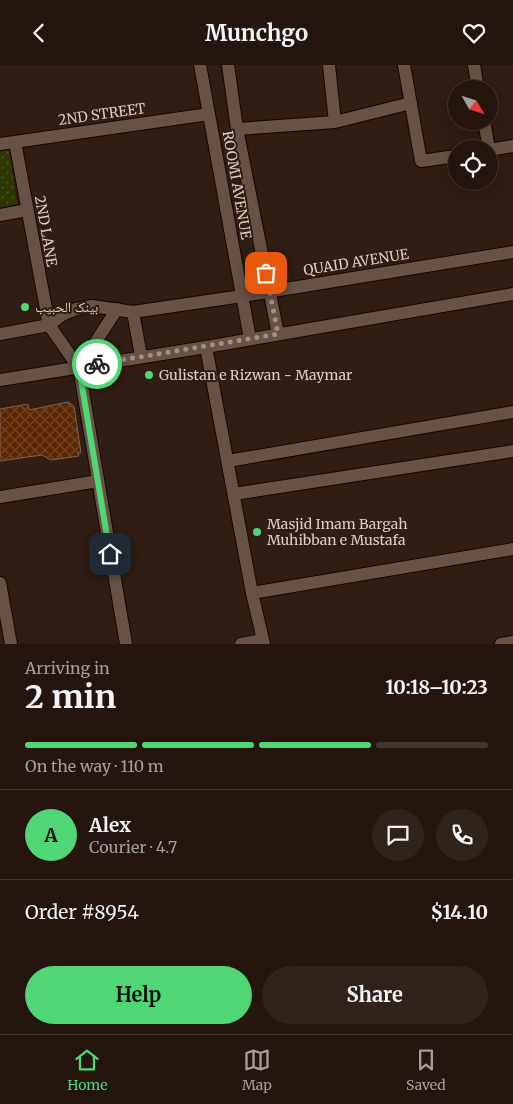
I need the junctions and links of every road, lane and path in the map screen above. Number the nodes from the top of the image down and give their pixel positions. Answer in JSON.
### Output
{"nodes":[{"id":1,"x":200,"y":65,"type":"edge"},
{"id":2,"x":228,"y":65,"type":"edge"},
{"id":3,"x":329,"y":65,"type":"edge"},
{"id":4,"x":404,"y":65,"type":"edge"},
{"id":5,"x":474,"y":65,"type":"edge"},
{"id":6,"x":476,"y":80,"type":"edge"},
{"id":7,"x":411,"y":103,"type":"junction"},
{"id":8,"x":209,"y":114,"type":"junction"},
{"id":9,"x":335,"y":122,"type":"junction"},
{"id":10,"x":237,"y":129,"type":"junction"},
{"id":11,"x":15,"y":142,"type":"junction"},
{"id":12,"x":0,"y":145,"type":"edge"},
{"id":13,"x":513,"y":146,"type":"edge"},
{"id":14,"x":498,"y":148,"type":"edge"},
{"id":15,"x":448,"y":157,"type":"edge"},
{"id":16,"x":27,"y":210,"type":"junction"},
{"id":17,"x":0,"y":215,"type":"edge"},
{"id":18,"x":513,"y":252,"type":"edge"},
{"id":19,"x":270,"y":291,"type":"junction"},
{"id":20,"x":513,"y":294,"type":"edge"},
{"id":21,"x":242,"y":296,"type":"junction"},
{"id":22,"x":117,"y":309,"type":"junction"},
{"id":23,"x":133,"y":312,"type":"junction"},
{"id":24,"x":48,"y":325,"type":"junction"},
{"id":25,"x":0,"y":334,"type":"edge"},
{"id":26,"x":278,"y":334,"type":"junction"},
{"id":27,"x":250,"y":339,"type":"junction"},
{"id":28,"x":206,"y":347,"type":"junction"},
{"id":29,"x":141,"y":356,"type":"junction"},
{"id":30,"x":79,"y":368,"type":"junction"},
{"id":31,"x":0,"y":380,"type":"edge"},
{"id":32,"x":513,"y":412,"type":"edge"},
{"id":33,"x":513,"y":451,"type":"edge"},
{"id":34,"x":228,"y":461,"type":"junction"},
{"id":35,"x":98,"y":481,"type":"junction"},
{"id":36,"x":234,"y":494,"type":"junction"},
{"id":37,"x":0,"y":497,"type":"edge"},
{"id":38,"x":513,"y":549,"type":"edge"},
{"id":39,"x":0,"y":583,"type":"edge"},
{"id":40,"x":252,"y":593,"type":"junction"},
{"id":41,"x":263,"y":642,"type":"edge"},
{"id":42,"x":513,"y":642,"type":"edge"},
{"id":43,"x":11,"y":644,"type":"edge"},
{"id":44,"x":126,"y":644,"type":"edge"},
{"id":45,"x":241,"y":644,"type":"edge"},
{"id":46,"x":501,"y":644,"type":"edge"}],
"edges":[{"from":1,"to":8,"type":"street","name":"ROOMI AVENUE"},
{"from":2,"to":10,"type":"street","name":"ROOMI AVENUE"},
{"from":3,"to":9,"type":"street"},
{"from":4,"to":7,"type":"street"},
{"from":5,"to":6,"type":"street"},
{"from":7,"to":9,"type":"street"},
{"from":7,"to":15,"type":"street"},
{"from":8,"to":11,"type":"street","name":"2ND STREET"},
{"from":8,"to":21,"type":"street","name":"ROOMI AVENUE"},
{"from":9,"to":10,"type":"street"},
{"from":10,"to":19,"type":"street","name":"ROOMI AVENUE"},
{"from":11,"to":12,"type":"street","name":"2ND STREET"},
{"from":11,"to":16,"type":"street","name":"2ND LANE"},
{"from":13,"to":14,"type":"street"},
{"from":16,"to":17,"type":"street"},
{"from":16,"to":24,"type":"street","name":"2ND LANE"},
{"from":18,"to":19,"type":"street","name":"QUAID AVENUE"},
{"from":19,"to":21,"type":"street","name":"QUAID AVENUE"},
{"from":19,"to":26,"type":"street","name":"ROOMI AVENUE"},
{"from":20,"to":26,"type":"street"},
{"from":21,"to":23,"type":"street","name":"QUAID AVENUE"},
{"from":21,"to":27,"type":"street","name":"ROOMI AVENUE"},
{"from":22,"to":23,"type":"street","name":"QUAID AVENUE"},
{"from":22,"to":24,"type":"street","name":"QUAID AVENUE"},
{"from":22,"to":30,"type":"street"},
{"from":23,"to":29,"type":"street"},
{"from":24,"to":25,"type":"street","name":"QUAID AVENUE"},
{"from":24,"to":30,"type":"street"},
{"from":26,"to":27,"type":"street"},
{"from":27,"to":28,"type":"street"},
{"from":28,"to":29,"type":"street"},
{"from":28,"to":34,"type":"street"},
{"from":29,"to":30,"type":"street"},
{"from":30,"to":31,"type":"street"},
{"from":30,"to":35,"type":"street"},
{"from":32,"to":34,"type":"street"},
{"from":33,"to":36,"type":"street"},
{"from":34,"to":36,"type":"street"},
{"from":35,"to":37,"type":"street"},
{"from":35,"to":44,"type":"street"},
{"from":36,"to":40,"type":"street"},
{"from":38,"to":40,"type":"street"},
{"from":39,"to":43,"type":"street"},
{"from":40,"to":41,"type":"street"},
{"from":41,"to":45,"type":"street"},
{"from":42,"to":46,"type":"street"}]}
